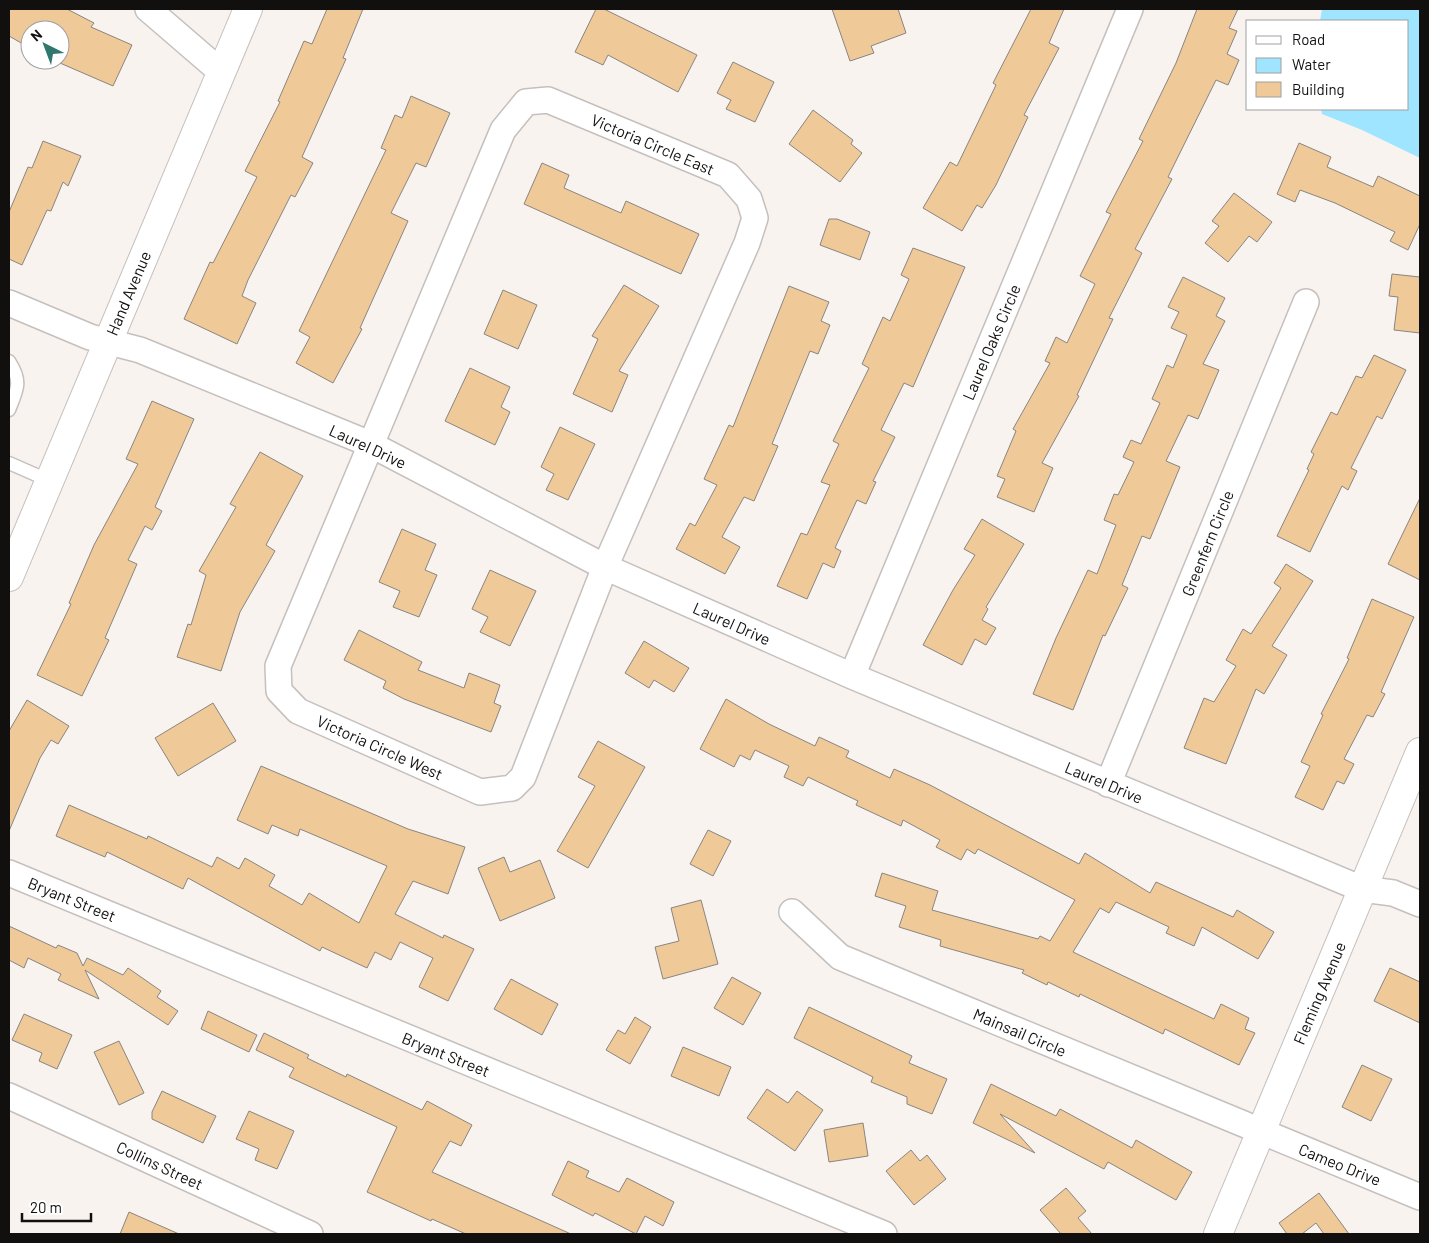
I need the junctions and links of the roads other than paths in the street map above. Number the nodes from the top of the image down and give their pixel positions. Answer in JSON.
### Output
{"nodes":[{"id":1,"x":148,"y":9,"type":"edge"},
{"id":2,"x":248,"y":9,"type":"edge"},
{"id":3,"x":1130,"y":9,"type":"edge"},
{"id":4,"x":220,"y":71,"type":"junction"},
{"id":5,"x":1306,"y":302,"type":"dead end"},
{"id":6,"x":9,"y":303,"type":"edge"},
{"id":7,"x":109,"y":340,"type":"junction"},
{"id":8,"x":9,"y":360,"type":"edge"},
{"id":9,"x":9,"y":410,"type":"edge"},
{"id":10,"x":370,"y":444,"type":"junction"},
{"id":11,"x":9,"y":463,"type":"edge"},
{"id":12,"x":50,"y":480,"type":"junction"},
{"id":13,"x":605,"y":567,"type":"junction"},
{"id":14,"x":9,"y":577,"type":"edge"},
{"id":15,"x":852,"y":676,"type":"junction"},
{"id":16,"x":1420,"y":752,"type":"edge"},
{"id":17,"x":1108,"y":784,"type":"junction"},
{"id":18,"x":9,"y":873,"type":"edge"},
{"id":19,"x":1362,"y":889,"type":"junction"},
{"id":20,"x":1420,"y":904,"type":"edge"},
{"id":21,"x":792,"y":912,"type":"dead end"},
{"id":22,"x":9,"y":1096,"type":"edge"},
{"id":23,"x":1260,"y":1132,"type":"junction"},
{"id":24,"x":1420,"y":1197,"type":"edge"},
{"id":25,"x":310,"y":1234,"type":"edge"},
{"id":26,"x":884,"y":1234,"type":"edge"},
{"id":27,"x":1218,"y":1234,"type":"edge"}],
"edges":[{"from":1,"to":4,"type":"street"},
{"from":2,"to":4,"type":"street","name":"Hand Avenue"},
{"from":3,"to":15,"type":"street","name":"Laurel Oaks Circle"},
{"from":4,"to":7,"type":"street","name":"Hand Avenue"},
{"from":5,"to":17,"type":"street","name":"Greenfern Circle"},
{"from":6,"to":7,"type":"street","name":"Laurel Drive"},
{"from":7,"to":10,"type":"street","name":"Laurel Drive"},
{"from":7,"to":12,"type":"street","name":"Hand Avenue"},
{"from":8,"to":9,"type":"lane"},
{"from":10,"to":13,"type":"street","name":"Laurel Drive"},
{"from":10,"to":13,"type":"street","name":"Victoria Circle West"},
{"from":10,"to":13,"type":"street","name":"Victoria Circle East"},
{"from":11,"to":12,"type":"lane"},
{"from":12,"to":14,"type":"street","name":"Hand Avenue"},
{"from":13,"to":15,"type":"street","name":"Laurel Drive"},
{"from":15,"to":17,"type":"street","name":"Laurel Drive"},
{"from":16,"to":19,"type":"street","name":"Fleming Avenue"},
{"from":17,"to":19,"type":"street","name":"Laurel Drive"},
{"from":18,"to":26,"type":"street","name":"Bryant Street"},
{"from":19,"to":20,"type":"street","name":"Laurel Drive"},
{"from":19,"to":23,"type":"street","name":"Fleming Avenue"},
{"from":21,"to":23,"type":"street","name":"Mainsail Circle"},
{"from":22,"to":25,"type":"street","name":"Collins Street"},
{"from":23,"to":24,"type":"street","name":"Cameo Drive"},
{"from":23,"to":27,"type":"street","name":"Fleming Avenue"}]}
